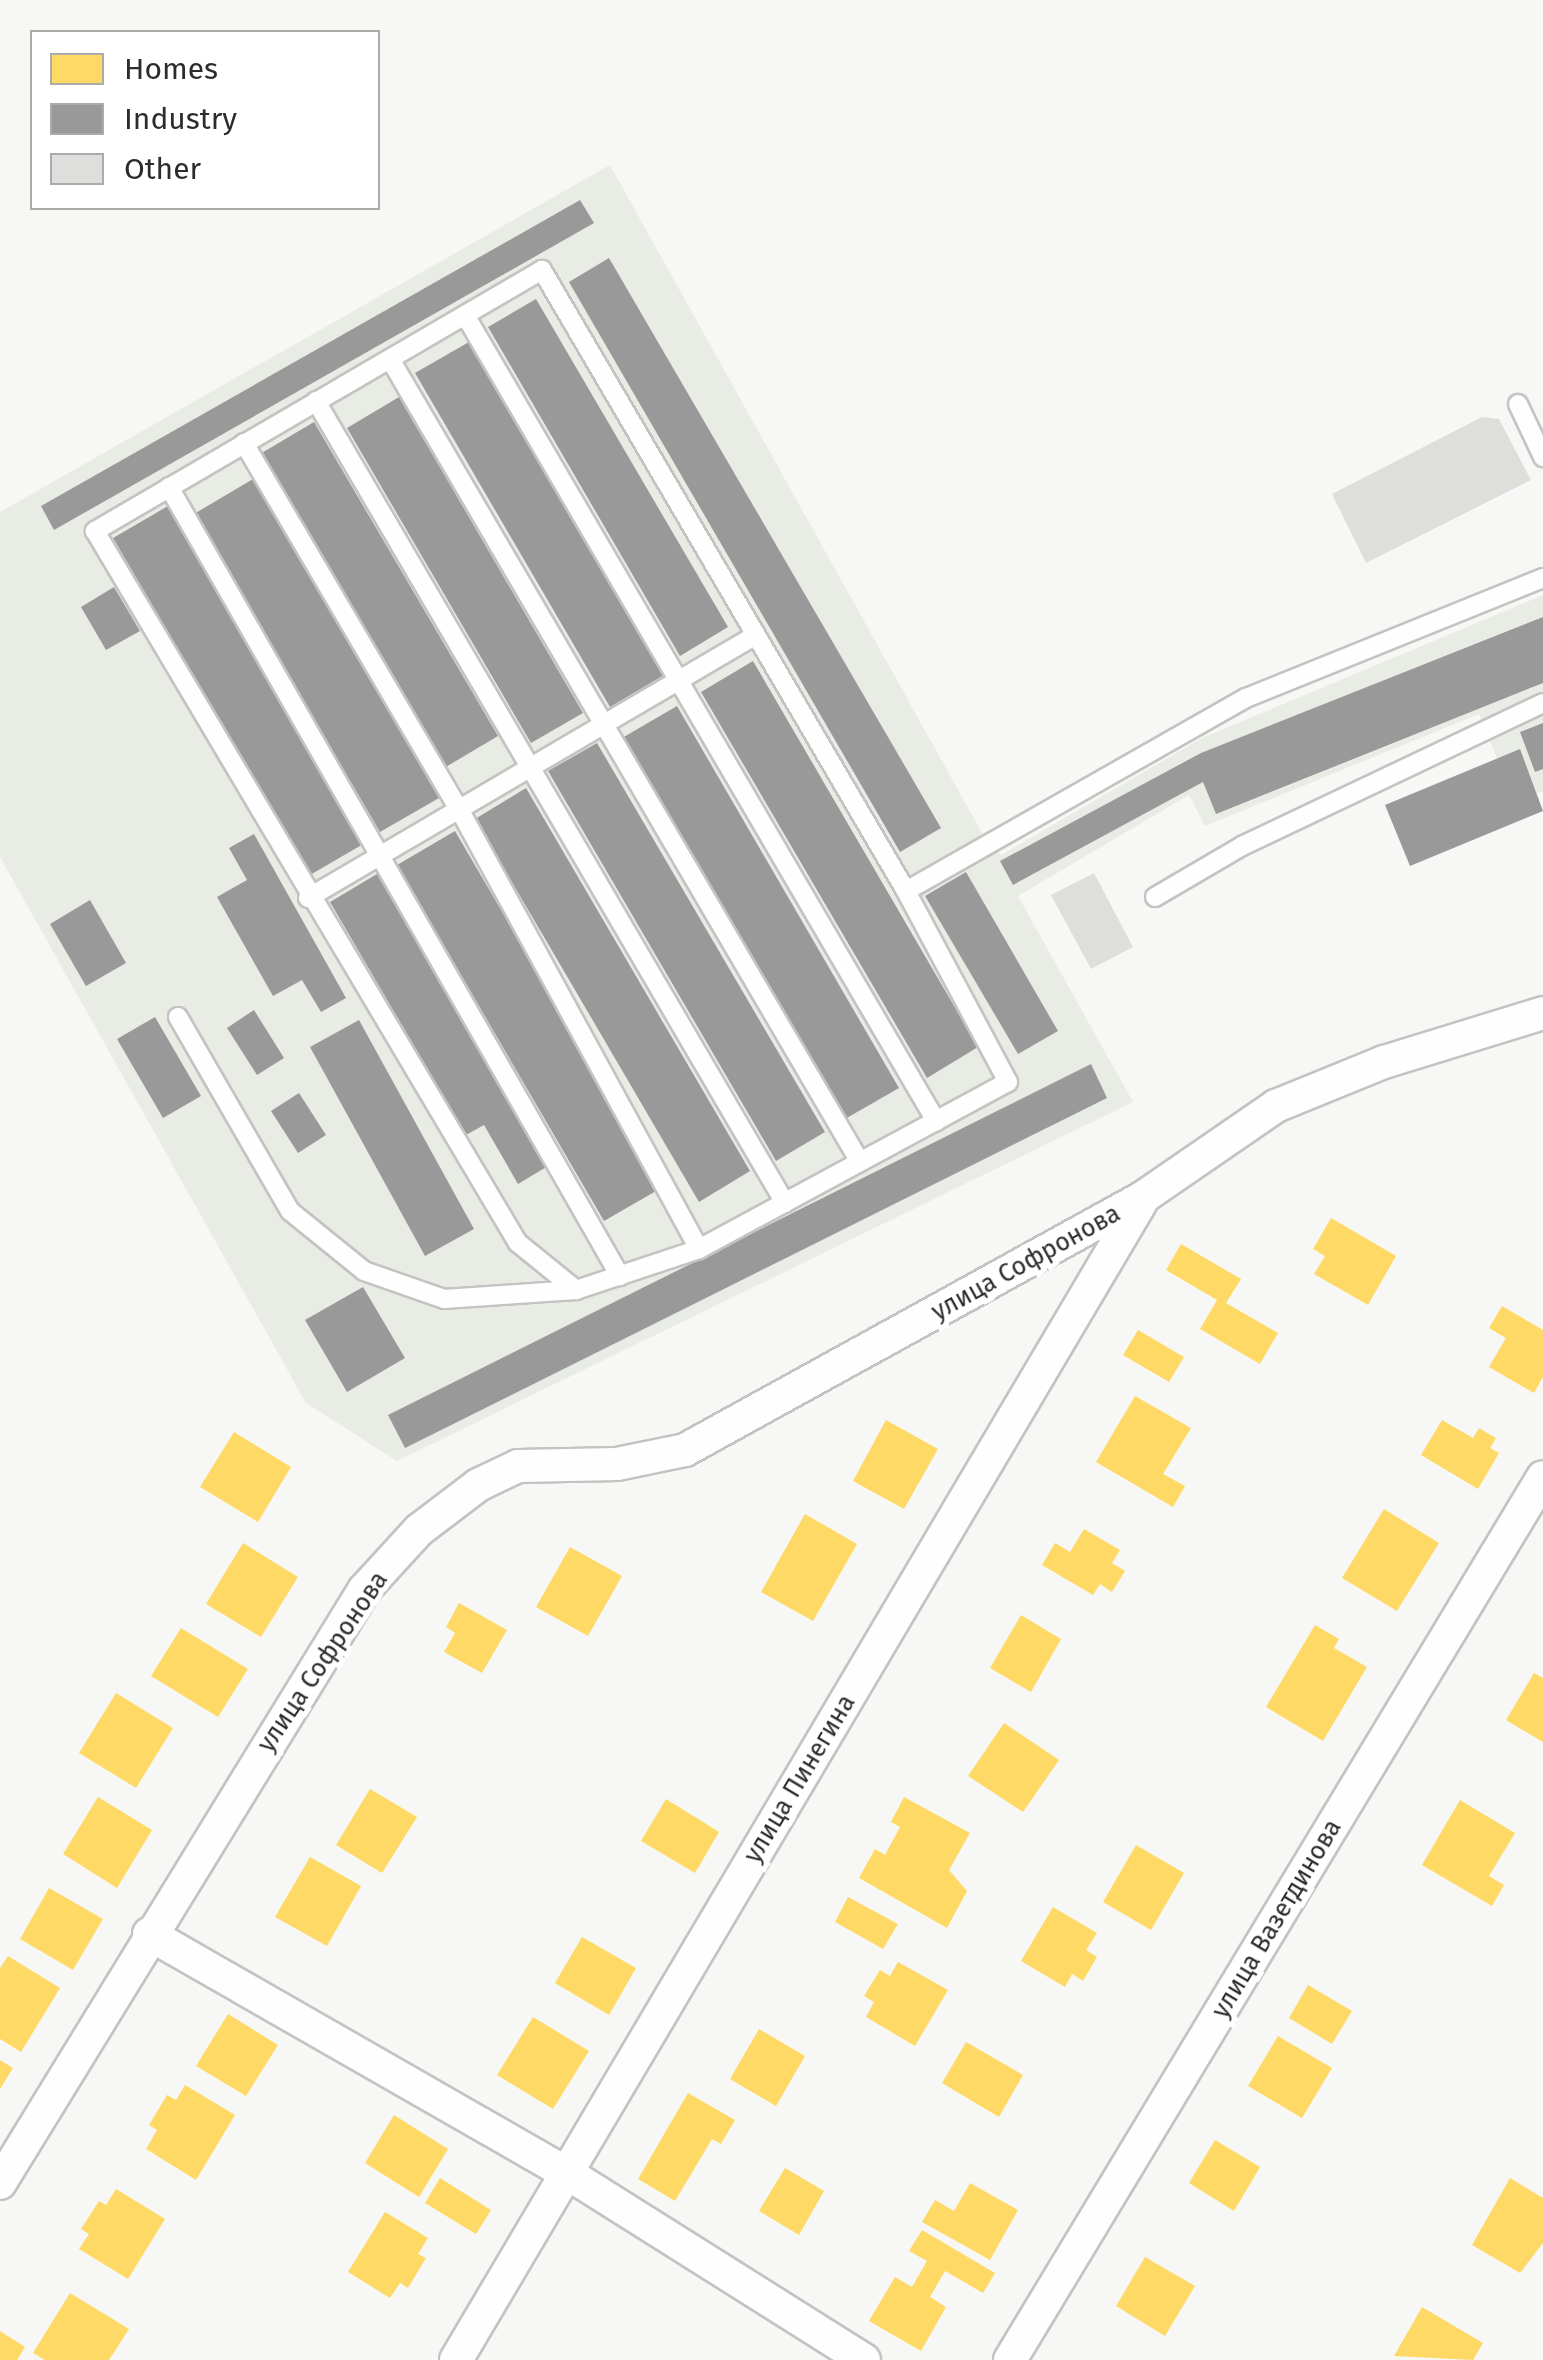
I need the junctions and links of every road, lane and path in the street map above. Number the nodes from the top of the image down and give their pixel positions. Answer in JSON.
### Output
{"nodes":[{"id":1,"x":464,"y":315,"type":"junction"},
{"id":2,"x":390,"y":358,"type":"junction"},
{"id":3,"x":316,"y":401,"type":"junction"},
{"id":4,"x":1518,"y":404,"type":"dead end"},
{"id":5,"x":244,"y":443,"type":"junction"},
{"id":6,"x":1543,"y":457,"type":"edge"},
{"id":7,"x":170,"y":487,"type":"junction"},
{"id":8,"x":1543,"y":578,"type":"edge"},
{"id":9,"x":756,"y":635,"type":"junction"},
{"id":10,"x":678,"y":680,"type":"junction"},
{"id":11,"x":1543,"y":703,"type":"edge"},
{"id":12,"x":604,"y":724,"type":"junction"},
{"id":13,"x":529,"y":768,"type":"junction"},
{"id":14,"x":459,"y":809,"type":"junction"},
{"id":15,"x":382,"y":854,"type":"junction"},
{"id":16,"x":906,"y":891,"type":"junction"},
{"id":17,"x":1155,"y":896,"type":"dead end"},
{"id":18,"x":308,"y":898,"type":"junction"},
{"id":19,"x":1543,"y":1013,"type":"edge"},
{"id":20,"x":178,"y":1017,"type":"dead end"},
{"id":21,"x":936,"y":1121,"type":"junction"},
{"id":22,"x":860,"y":1162,"type":"junction"},
{"id":23,"x":1142,"y":1198,"type":"junction"},
{"id":24,"x":784,"y":1203,"type":"junction"},
{"id":25,"x":699,"y":1249,"type":"junction"},
{"id":26,"x":620,"y":1276,"type":"junction"},
{"id":27,"x":576,"y":1290,"type":"junction"},
{"id":28,"x":1543,"y":1477,"type":"edge"},
{"id":29,"x":150,"y":1934,"type":"junction"},
{"id":30,"x":567,"y":2174,"type":"junction"},
{"id":31,"x":0,"y":2183,"type":"edge"},
{"id":32,"x":456,"y":2360,"type":"edge"},
{"id":33,"x":864,"y":2360,"type":"edge"},
{"id":34,"x":1010,"y":2360,"type":"edge"}],
"edges":[{"from":1,"to":2,"type":"lane"},
{"from":1,"to":9,"type":"lane"},
{"from":1,"to":10,"type":"lane"},
{"from":2,"to":3,"type":"lane"},
{"from":2,"to":12,"type":"lane"},
{"from":3,"to":5,"type":"lane"},
{"from":3,"to":13,"type":"lane"},
{"from":4,"to":6,"type":"lane"},
{"from":5,"to":7,"type":"lane"},
{"from":5,"to":14,"type":"lane"},
{"from":7,"to":15,"type":"lane"},
{"from":7,"to":18,"type":"lane"},
{"from":8,"to":16,"type":"lane"},
{"from":9,"to":10,"type":"lane"},
{"from":9,"to":16,"type":"lane"},
{"from":10,"to":12,"type":"lane"},
{"from":10,"to":21,"type":"lane"},
{"from":11,"to":17,"type":"lane"},
{"from":12,"to":13,"type":"lane"},
{"from":12,"to":22,"type":"lane"},
{"from":13,"to":14,"type":"lane"},
{"from":13,"to":24,"type":"lane"},
{"from":14,"to":15,"type":"lane"},
{"from":14,"to":25,"type":"lane"},
{"from":15,"to":18,"type":"lane"},
{"from":15,"to":26,"type":"lane"},
{"from":16,"to":21,"type":"lane"},
{"from":18,"to":27,"type":"lane"},
{"from":19,"to":23,"type":"street","name":"улица Софронова"},
{"from":20,"to":27,"type":"lane"},
{"from":21,"to":22,"type":"lane"},
{"from":22,"to":24,"type":"lane"},
{"from":23,"to":29,"type":"street","name":"улица Софронова"},
{"from":23,"to":30,"type":"street","name":"улица Пинегина"},
{"from":24,"to":25,"type":"lane"},
{"from":25,"to":26,"type":"lane"},
{"from":26,"to":27,"type":"lane"},
{"from":28,"to":34,"type":"street","name":"улица Вазетдинова"},
{"from":29,"to":30,"type":"street"},
{"from":29,"to":31,"type":"street","name":"улица Софронова"},
{"from":30,"to":32,"type":"street","name":"улица Пинегина"},
{"from":30,"to":33,"type":"street"}]}
